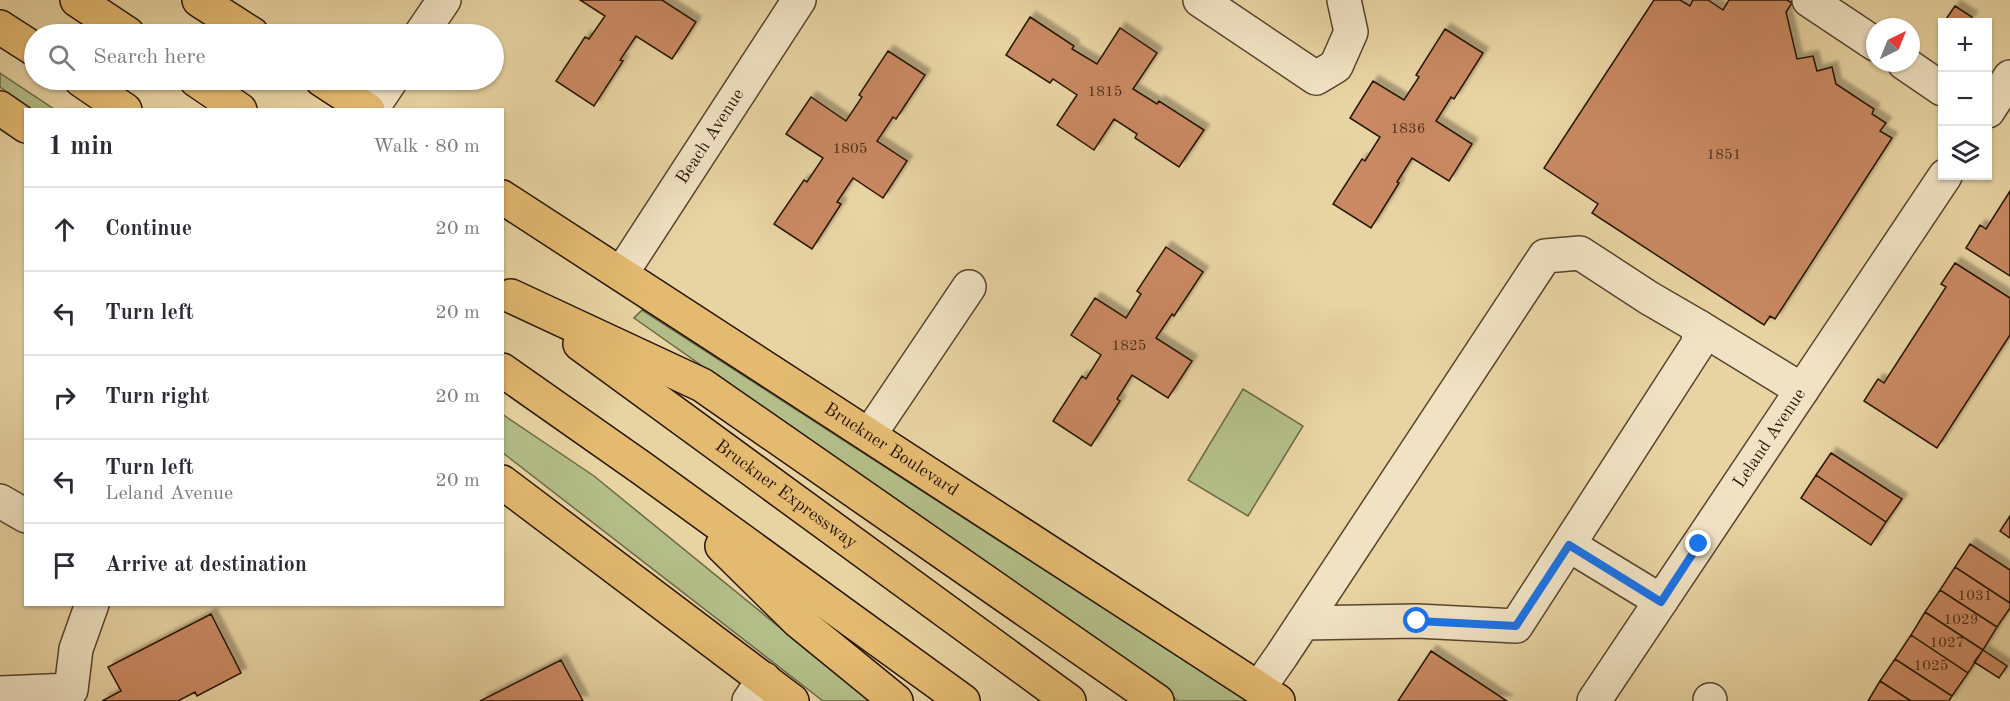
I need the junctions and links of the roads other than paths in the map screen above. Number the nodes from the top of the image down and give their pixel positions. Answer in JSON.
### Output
{"nodes":[{"id":1,"x":77,"y":0,"type":"edge"},
{"id":2,"x":199,"y":0,"type":"edge"},
{"id":3,"x":444,"y":0,"type":"edge"},
{"id":4,"x":799,"y":0,"type":"edge"},
{"id":5,"x":1200,"y":0,"type":"edge"},
{"id":6,"x":1344,"y":0,"type":"edge"},
{"id":7,"x":1809,"y":0,"type":"edge"},
{"id":8,"x":113,"y":24,"type":"edge"},
{"id":9,"x":236,"y":24,"type":"edge"},
{"id":10,"x":428,"y":24,"type":"edge"},
{"id":11,"x":0,"y":27,"type":"edge"},
{"id":12,"x":1866,"y":38,"type":"edge"},
{"id":13,"x":24,"y":43,"type":"edge"},
{"id":14,"x":1917,"y":72,"type":"edge"},
{"id":15,"x":2010,"y":77,"type":"edge"},
{"id":16,"x":1938,"y":86,"type":"edge"},
{"id":17,"x":96,"y":90,"type":"edge"},
{"id":18,"x":211,"y":90,"type":"edge"},
{"id":19,"x":338,"y":90,"type":"edge"},
{"id":20,"x":384,"y":90,"type":"edge"},
{"id":21,"x":1992,"y":105,"type":"edge"},
{"id":22,"x":0,"y":108,"type":"edge"},
{"id":23,"x":122,"y":108,"type":"edge"},
{"id":24,"x":237,"y":108,"type":"edge"},
{"id":25,"x":366,"y":108,"type":"edge"},
{"id":26,"x":370,"y":108,"type":"edge"},
{"id":27,"x":24,"y":125,"type":"edge"},
{"id":28,"x":1942,"y":180,"type":"edge"},
{"id":29,"x":504,"y":198,"type":"edge"},
{"id":30,"x":621,"y":274,"type":"junction"},
{"id":31,"x":969,"y":287,"type":"dead end"},
{"id":32,"x":507,"y":293,"type":"edge"},
{"id":33,"x":1699,"y":327,"type":"junction"},
{"id":34,"x":504,"y":371,"type":"edge"},
{"id":35,"x":1802,"y":390,"type":"junction"},
{"id":36,"x":870,"y":434,"type":"junction"},
{"id":37,"x":643,"y":469,"type":"junction"},
{"id":38,"x":504,"y":484,"type":"edge"},
{"id":39,"x":0,"y":501,"type":"edge"},
{"id":40,"x":24,"y":515,"type":"edge"},
{"id":41,"x":1569,"y":545,"type":"junction"},
{"id":42,"x":1661,"y":602,"type":"junction"},
{"id":43,"x":91,"y":606,"type":"edge"},
{"id":44,"x":1303,"y":623,"type":"junction"},
{"id":45,"x":756,"y":690,"type":"edge"},
{"id":46,"x":0,"y":693,"type":"edge"},
{"id":47,"x":1269,"y":695,"type":"edge"},
{"id":48,"x":792,"y":701,"type":"edge"},
{"id":49,"x":896,"y":701,"type":"edge"},
{"id":50,"x":963,"y":701,"type":"edge"},
{"id":51,"x":1069,"y":701,"type":"edge"},
{"id":52,"x":1156,"y":701,"type":"edge"},
{"id":53,"x":1594,"y":701,"type":"edge"}],
"edges":[{"from":1,"to":8,"type":"main road"},
{"from":2,"to":9,"type":"main road"},
{"from":3,"to":10,"type":"street"},
{"from":4,"to":30,"type":"street","name":"Beach Avenue"},
{"from":5,"to":6,"type":"street"},
{"from":7,"to":12,"type":"street"},
{"from":11,"to":13,"type":"main road"},
{"from":14,"to":16,"type":"street"},
{"from":15,"to":21,"type":"street"},
{"from":17,"to":23,"type":"main road"},
{"from":18,"to":24,"type":"main road"},
{"from":19,"to":25,"type":"main road"},
{"from":20,"to":26,"type":"street"},
{"from":22,"to":27,"type":"main road"},
{"from":28,"to":35,"type":"street","name":"Leland Avenue"},
{"from":29,"to":30,"type":"main road","name":"Bruckner Boulevard"},
{"from":30,"to":36,"type":"main road","name":"Bruckner Boulevard"},
{"from":31,"to":36,"type":"street"},
{"from":32,"to":51,"type":"main road","name":"Bruckner Expressway"},
{"from":32,"to":52,"type":"main road"},
{"from":33,"to":35,"type":"street"},
{"from":33,"to":41,"type":"street"},
{"from":33,"to":44,"type":"street"},
{"from":34,"to":37,"type":"main road"},
{"from":35,"to":42,"type":"street","name":"Leland Avenue"},
{"from":36,"to":47,"type":"main road","name":"Bruckner Boulevard"},
{"from":37,"to":49,"type":"main road"},
{"from":37,"to":50,"type":"main road"},
{"from":38,"to":45,"type":"main road"},
{"from":39,"to":40,"type":"street"},
{"from":41,"to":42,"type":"street"},
{"from":41,"to":44,"type":"street"},
{"from":42,"to":53,"type":"street","name":"Leland Avenue"},
{"from":43,"to":46,"type":"street"},
{"from":44,"to":47,"type":"street"},
{"from":45,"to":48,"type":"main road"}]}
